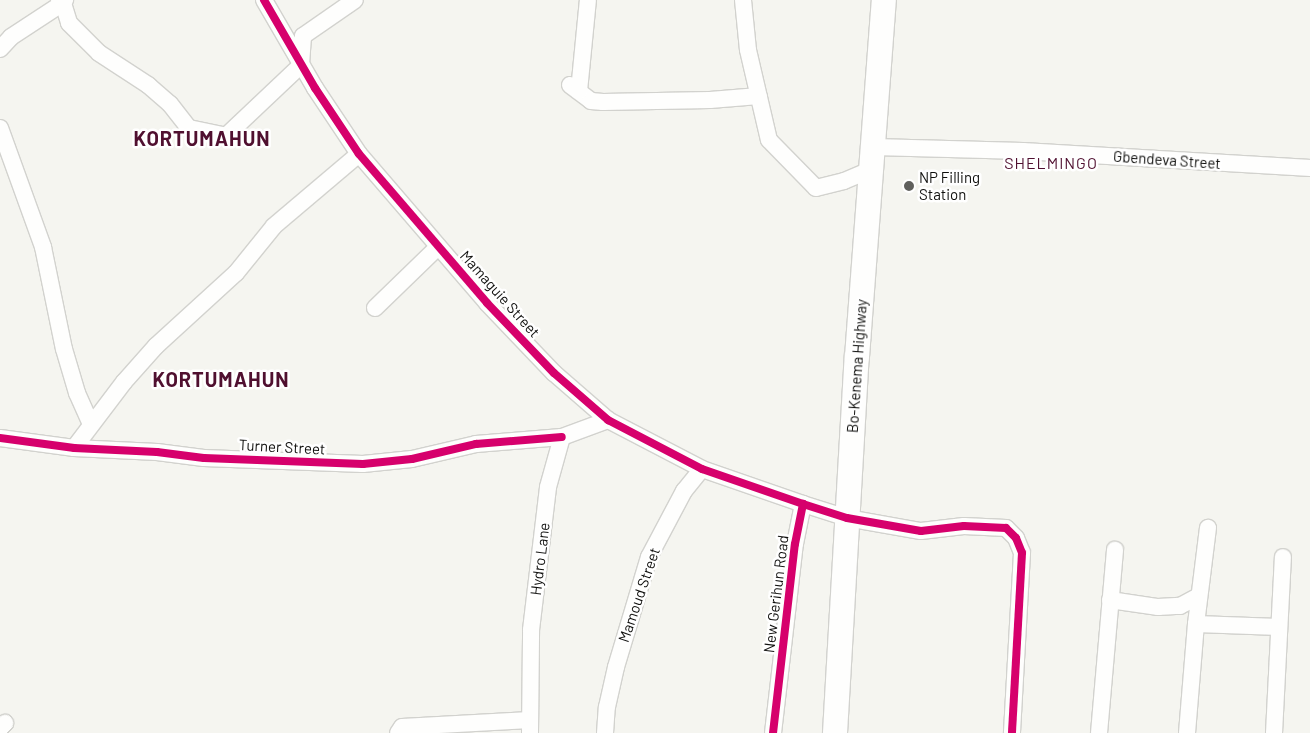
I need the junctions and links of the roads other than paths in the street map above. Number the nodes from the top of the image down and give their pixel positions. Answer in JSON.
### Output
{"nodes":[{"id":1,"x":264,"y":0,"type":"edge"},
{"id":2,"x":355,"y":0,"type":"edge"},
{"id":3,"x":588,"y":0,"type":"edge"},
{"id":4,"x":743,"y":0,"type":"edge"},
{"id":5,"x":884,"y":0,"type":"edge"},
{"id":6,"x":62,"y":1,"type":"edge"},
{"id":7,"x":0,"y":49,"type":"edge"},
{"id":8,"x":302,"y":65,"type":"junction"},
{"id":9,"x":759,"y":96,"type":"junction"},
{"id":10,"x":0,"y":128,"type":"edge"},
{"id":11,"x":359,"y":154,"type":"junction"},
{"id":12,"x":873,"y":158,"type":"junction"},
{"id":13,"x":1310,"y":168,"type":"edge"},
{"id":14,"x":438,"y":247,"type":"junction"},
{"id":15,"x":375,"y":308,"type":"dead end"},
{"id":16,"x":608,"y":420,"type":"junction"},
{"id":17,"x":91,"y":424,"type":"junction"},
{"id":18,"x":562,"y":437,"type":"junction"},
{"id":19,"x":0,"y":438,"type":"edge"},
{"id":20,"x":74,"y":448,"type":"junction"},
{"id":21,"x":702,"y":469,"type":"junction"},
{"id":22,"x":803,"y":504,"type":"junction"},
{"id":23,"x":847,"y":518,"type":"junction"},
{"id":24,"x":1208,"y":528,"type":"dead end"},
{"id":25,"x":1115,"y":550,"type":"dead end"},
{"id":26,"x":1283,"y":556,"type":"dead end"},
{"id":27,"x":1199,"y":596,"type":"junction"},
{"id":28,"x":1110,"y":600,"type":"junction"},
{"id":29,"x":1196,"y":624,"type":"junction"},
{"id":30,"x":1279,"y":627,"type":"junction"},
{"id":31,"x":530,"y":727,"type":"edge"},
{"id":32,"x":398,"y":733,"type":"edge"},
{"id":33,"x":605,"y":733,"type":"edge"},
{"id":34,"x":772,"y":733,"type":"edge"},
{"id":35,"x":835,"y":733,"type":"edge"},
{"id":36,"x":1012,"y":733,"type":"edge"},
{"id":37,"x":1099,"y":733,"type":"edge"},
{"id":38,"x":1187,"y":733,"type":"edge"},
{"id":39,"x":1274,"y":733,"type":"edge"}],
"edges":[{"from":1,"to":8,"type":"street","name":"Mamaguie Street"},
{"from":2,"to":8,"type":"street"},
{"from":3,"to":9,"type":"street"},
{"from":4,"to":9,"type":"street"},
{"from":5,"to":12,"type":"highway","name":"Bo-Kenema Highway"},
{"from":6,"to":7,"type":"street"},
{"from":6,"to":8,"type":"street"},
{"from":8,"to":11,"type":"street","name":"Mamaguie Street"},
{"from":9,"to":12,"type":"street"},
{"from":10,"to":17,"type":"street"},
{"from":11,"to":14,"type":"street","name":"Mamaguie Street"},
{"from":11,"to":17,"type":"street"},
{"from":12,"to":13,"type":"street","name":"Gbendeva Street"},
{"from":12,"to":23,"type":"highway","name":"Bo-Kenema Highway"},
{"from":14,"to":15,"type":"street"},
{"from":14,"to":16,"type":"street","name":"Mamaguie Street"},
{"from":16,"to":18,"type":"street"},
{"from":16,"to":21,"type":"street","name":"Mamaguie Street"},
{"from":17,"to":20,"type":"street"},
{"from":18,"to":20,"type":"street","name":"Turner Street"},
{"from":18,"to":31,"type":"street","name":"Hydro Lane"},
{"from":19,"to":20,"type":"street","name":"Turner Street"},
{"from":21,"to":22,"type":"street","name":"Mamaguie Street"},
{"from":21,"to":33,"type":"street","name":"Mamoud Street"},
{"from":22,"to":23,"type":"street"},
{"from":22,"to":34,"type":"street","name":"New Gerihun Road"},
{"from":23,"to":35,"type":"highway","name":"Bo-Kenema Highway"},
{"from":23,"to":36,"type":"street"},
{"from":24,"to":27,"type":"street"},
{"from":25,"to":28,"type":"street"},
{"from":26,"to":30,"type":"street"},
{"from":27,"to":28,"type":"street"},
{"from":27,"to":29,"type":"street"},
{"from":28,"to":37,"type":"street"},
{"from":29,"to":30,"type":"street"},
{"from":29,"to":38,"type":"street"},
{"from":30,"to":39,"type":"street"},
{"from":31,"to":32,"type":"street"}]}
